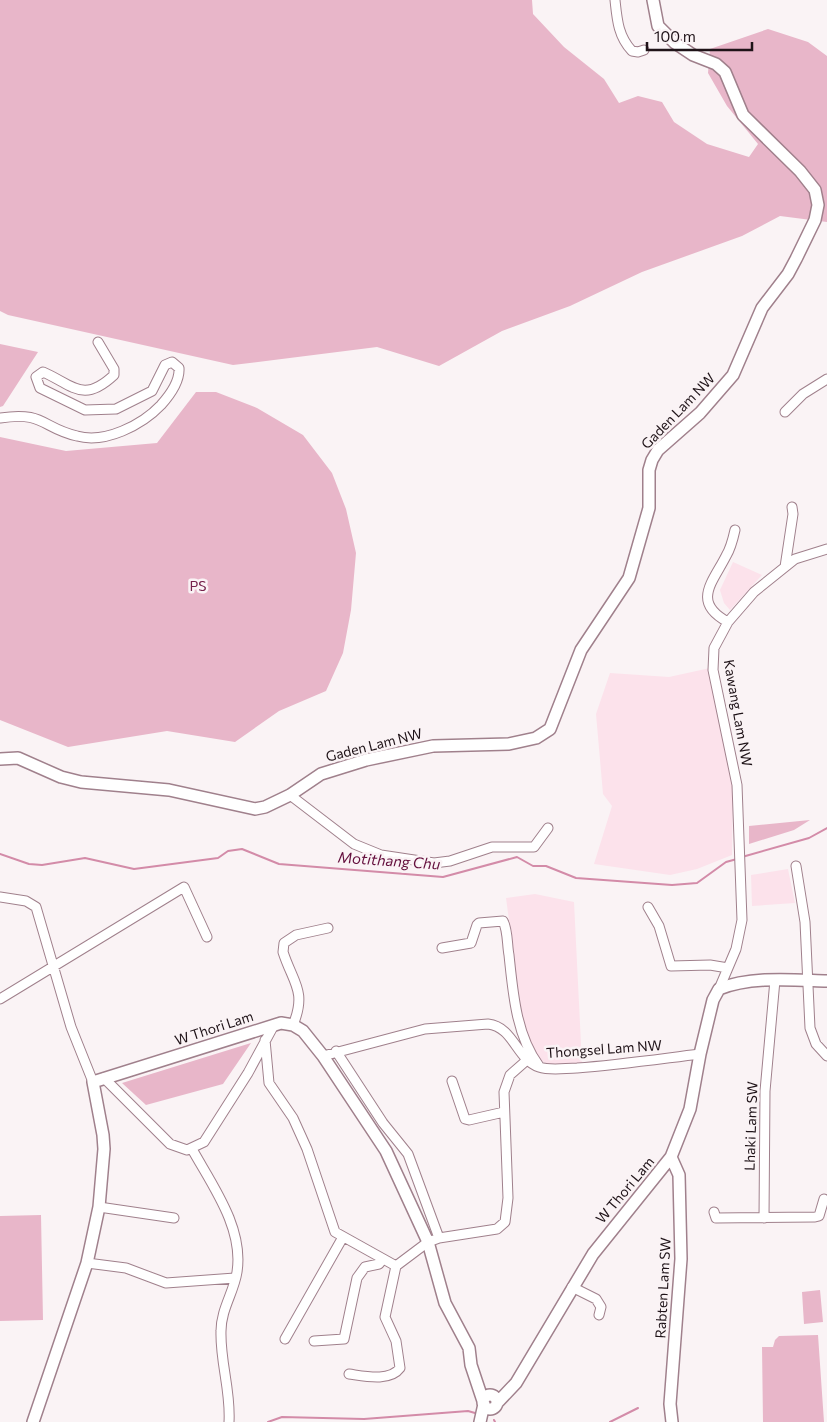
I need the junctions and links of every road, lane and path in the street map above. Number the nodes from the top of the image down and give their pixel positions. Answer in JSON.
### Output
{"nodes":[{"id":1,"x":615,"y":0,"type":"edge"},
{"id":2,"x":654,"y":0,"type":"edge"},
{"id":3,"x":644,"y":50,"type":"dead end"},
{"id":4,"x":98,"y":342,"type":"dead end"},
{"id":5,"x":827,"y":379,"type":"edge"},
{"id":6,"x":785,"y":412,"type":"dead end"},
{"id":7,"x":0,"y":418,"type":"edge"},
{"id":8,"x":792,"y":507,"type":"dead end"},
{"id":9,"x":735,"y":530,"type":"dead end"},
{"id":10,"x":827,"y":549,"type":"edge"},
{"id":11,"x":785,"y":566,"type":"junction"},
{"id":12,"x":728,"y":622,"type":"junction"},
{"id":13,"x":0,"y":759,"type":"edge"},
{"id":14,"x":290,"y":795,"type":"junction"},
{"id":15,"x":548,"y":828,"type":"dead end"},
{"id":16,"x":796,"y":866,"type":"dead end"},
{"id":17,"x":0,"y":897,"type":"edge"},
{"id":18,"x":648,"y":907,"type":"dead end"},
{"id":19,"x":328,"y":928,"type":"dead end"},
{"id":20,"x":207,"y":937,"type":"dead end"},
{"id":21,"x":442,"y":948,"type":"dead end"},
{"id":22,"x":53,"y":965,"type":"junction"},
{"id":23,"x":728,"y":968,"type":"junction"},
{"id":24,"x":775,"y":980,"type":"junction"},
{"id":25,"x":808,"y":981,"type":"junction"},
{"id":26,"x":827,"y":981,"type":"edge"},
{"id":27,"x":719,"y":989,"type":"junction"},
{"id":28,"x":0,"y":999,"type":"edge"},
{"id":29,"x":274,"y":1024,"type":"junction"},
{"id":30,"x":293,"y":1024,"type":"junction"},
{"id":31,"x":265,"y":1040,"type":"junction"},
{"id":32,"x":336,"y":1052,"type":"junction"},
{"id":33,"x":700,"y":1054,"type":"junction"},
{"id":34,"x":323,"y":1056,"type":"junction"},
{"id":35,"x":827,"y":1056,"type":"edge"},
{"id":36,"x":526,"y":1060,"type":"junction"},
{"id":37,"x":541,"y":1068,"type":"junction"},
{"id":38,"x":99,"y":1080,"type":"junction"},
{"id":39,"x":452,"y":1081,"type":"dead end"},
{"id":40,"x":504,"y":1112,"type":"junction"},
{"id":41,"x":192,"y":1149,"type":"junction"},
{"id":42,"x":671,"y":1157,"type":"junction"},
{"id":43,"x":824,"y":1199,"type":"dead end"},
{"id":44,"x":99,"y":1207,"type":"junction"},
{"id":45,"x":714,"y":1212,"type":"dead end"},
{"id":46,"x":174,"y":1218,"type":"dead end"},
{"id":47,"x":764,"y":1218,"type":"junction"},
{"id":48,"x":343,"y":1237,"type":"junction"},
{"id":49,"x":434,"y":1240,"type":"junction"},
{"id":50,"x":382,"y":1258,"type":"junction"},
{"id":51,"x":87,"y":1263,"type":"junction"},
{"id":52,"x":396,"y":1266,"type":"junction"},
{"id":53,"x":235,"y":1278,"type":"junction"},
{"id":54,"x":572,"y":1287,"type":"junction"},
{"id":55,"x":599,"y":1315,"type":"dead end"},
{"id":56,"x":286,"y":1339,"type":"dead end"},
{"id":57,"x":314,"y":1340,"type":"dead end"},
{"id":58,"x":350,"y":1374,"type":"dead end"},
{"id":59,"x":490,"y":1401,"type":"junction"},
{"id":60,"x":32,"y":1422,"type":"edge"},
{"id":61,"x":229,"y":1422,"type":"edge"},
{"id":62,"x":480,"y":1422,"type":"edge"},
{"id":63,"x":485,"y":1422,"type":"edge"},
{"id":64,"x":672,"y":1422,"type":"edge"}],
"edges":[{"from":1,"to":3,"type":"street"},
{"from":2,"to":14,"type":"main road","name":"Gaden Lam NW"},
{"from":4,"to":7,"type":"street"},
{"from":5,"to":6,"type":"street"},
{"from":8,"to":11,"type":"street"},
{"from":9,"to":12,"type":"street"},
{"from":10,"to":11,"type":"street","name":"Kawang Lam NW"},
{"from":11,"to":12,"type":"street","name":"Kawang Lam NW"},
{"from":12,"to":23,"type":"street","name":"Kawang Lam NW"},
{"from":13,"to":14,"type":"main road","name":"Gaden Lam NW"},
{"from":14,"to":15,"type":"street"},
{"from":16,"to":25,"type":"street"},
{"from":17,"to":22,"type":"street"},
{"from":18,"to":23,"type":"street"},
{"from":19,"to":30,"type":"street"},
{"from":20,"to":22,"type":"street"},
{"from":21,"to":37,"type":"street"},
{"from":22,"to":28,"type":"street"},
{"from":22,"to":38,"type":"street"},
{"from":23,"to":27,"type":"street","name":"Kawang Lam NW"},
{"from":24,"to":25,"type":"main road"},
{"from":24,"to":27,"type":"main road"},
{"from":24,"to":47,"type":"street","name":"Lhaki Lam SW"},
{"from":25,"to":26,"type":"main road"},
{"from":25,"to":35,"type":"street"},
{"from":27,"to":33,"type":"main road","name":"W Thori Lam"},
{"from":29,"to":30,"type":"main road","name":"W Thori Lam"},
{"from":29,"to":31,"type":"street"},
{"from":29,"to":38,"type":"main road","name":"W Thori Lam"},
{"from":30,"to":34,"type":"main road"},
{"from":31,"to":41,"type":"street"},
{"from":31,"to":48,"type":"street"},
{"from":32,"to":34,"type":"street","name":"Thongsel Lam NW"},
{"from":32,"to":36,"type":"street","name":"Thongsel Lam NW"},
{"from":32,"to":49,"type":"street"},
{"from":33,"to":37,"type":"street","name":"Thongsel Lam NW"},
{"from":33,"to":42,"type":"main road","name":"W Thori Lam"},
{"from":34,"to":49,"type":"main road"},
{"from":36,"to":37,"type":"street","name":"Thongsel Lam NW"},
{"from":36,"to":40,"type":"street"},
{"from":38,"to":41,"type":"street"},
{"from":38,"to":44,"type":"main road"},
{"from":39,"to":40,"type":"street"},
{"from":40,"to":49,"type":"street"},
{"from":41,"to":53,"type":"street"},
{"from":42,"to":54,"type":"main road","name":"W Thori Lam"},
{"from":42,"to":64,"type":"main road","name":"Rabten Lam SW"},
{"from":43,"to":47,"type":"street"},
{"from":44,"to":46,"type":"street"},
{"from":44,"to":51,"type":"main road"},
{"from":45,"to":47,"type":"street"},
{"from":48,"to":50,"type":"street"},
{"from":48,"to":56,"type":"street"},
{"from":49,"to":52,"type":"street"},
{"from":49,"to":59,"type":"main road"},
{"from":50,"to":52,"type":"street"},
{"from":50,"to":57,"type":"street"},
{"from":51,"to":53,"type":"street"},
{"from":51,"to":60,"type":"main road"},
{"from":52,"to":58,"type":"street"},
{"from":53,"to":61,"type":"street"},
{"from":54,"to":55,"type":"street"},
{"from":54,"to":59,"type":"main road","name":"W Thori Lam"},
{"from":59,"to":62,"type":"main road"},
{"from":59,"to":63,"type":"main road"}]}
